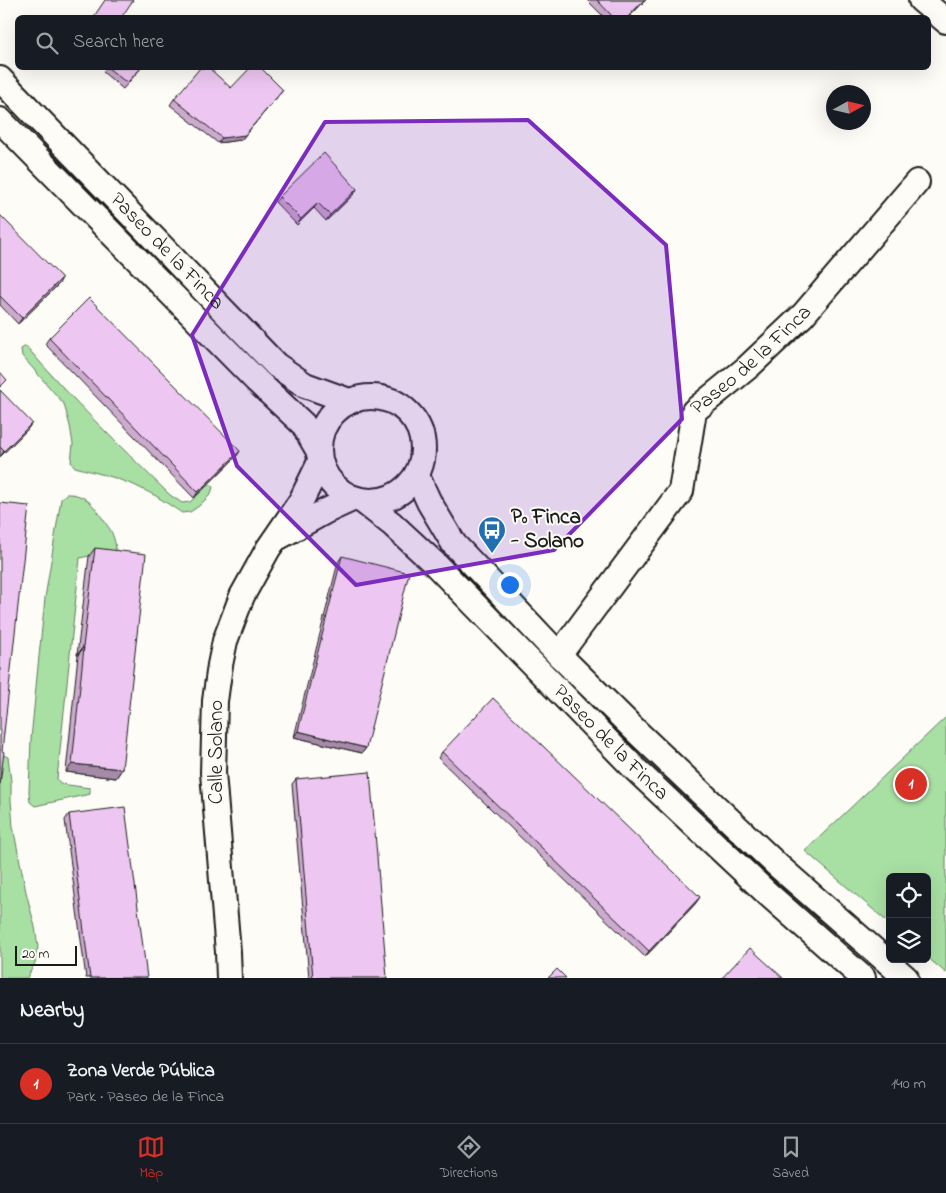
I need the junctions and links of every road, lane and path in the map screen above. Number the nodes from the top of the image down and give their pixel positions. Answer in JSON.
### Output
{"nodes":[{"id":1,"x":921,"y":0,"type":"edge"},
{"id":2,"x":946,"y":21,"type":"edge"},
{"id":3,"x":0,"y":79,"type":"edge"},
{"id":4,"x":0,"y":120,"type":"edge"},
{"id":5,"x":917,"y":182,"type":"dead end"},
{"id":6,"x":349,"y":401,"type":"junction"},
{"id":7,"x":319,"y":456,"type":"junction"},
{"id":8,"x":417,"y":476,"type":"junction"},
{"id":9,"x":358,"y":500,"type":"junction"},
{"id":10,"x":276,"y":539,"type":"junction"},
{"id":11,"x":559,"y":655,"type":"junction"},
{"id":12,"x":229,"y":978,"type":"edge"},
{"id":13,"x":863,"y":978,"type":"edge"},
{"id":14,"x":906,"y":978,"type":"edge"}],
"edges":[{"from":1,"to":2,"type":"street"},
{"from":3,"to":6,"type":"street","name":"Paseo de la Finca"},
{"from":4,"to":7,"type":"street","name":"Paseo de la Finca"},
{"from":5,"to":11,"type":"street","name":"Paseo de la Finca"},
{"from":6,"to":7,"type":"street"},
{"from":6,"to":8,"type":"street"},
{"from":7,"to":9,"type":"street"},
{"from":7,"to":10,"type":"street","name":"Calle Solano"},
{"from":8,"to":9,"type":"street"},
{"from":8,"to":11,"type":"street","name":"Paseo de la Finca"},
{"from":9,"to":10,"type":"street","name":"Calle Solano"},
{"from":9,"to":13,"type":"street","name":"Paseo de la Finca"},
{"from":10,"to":12,"type":"street","name":"Calle Solano"},
{"from":11,"to":14,"type":"street","name":"Paseo de la Finca"}]}
